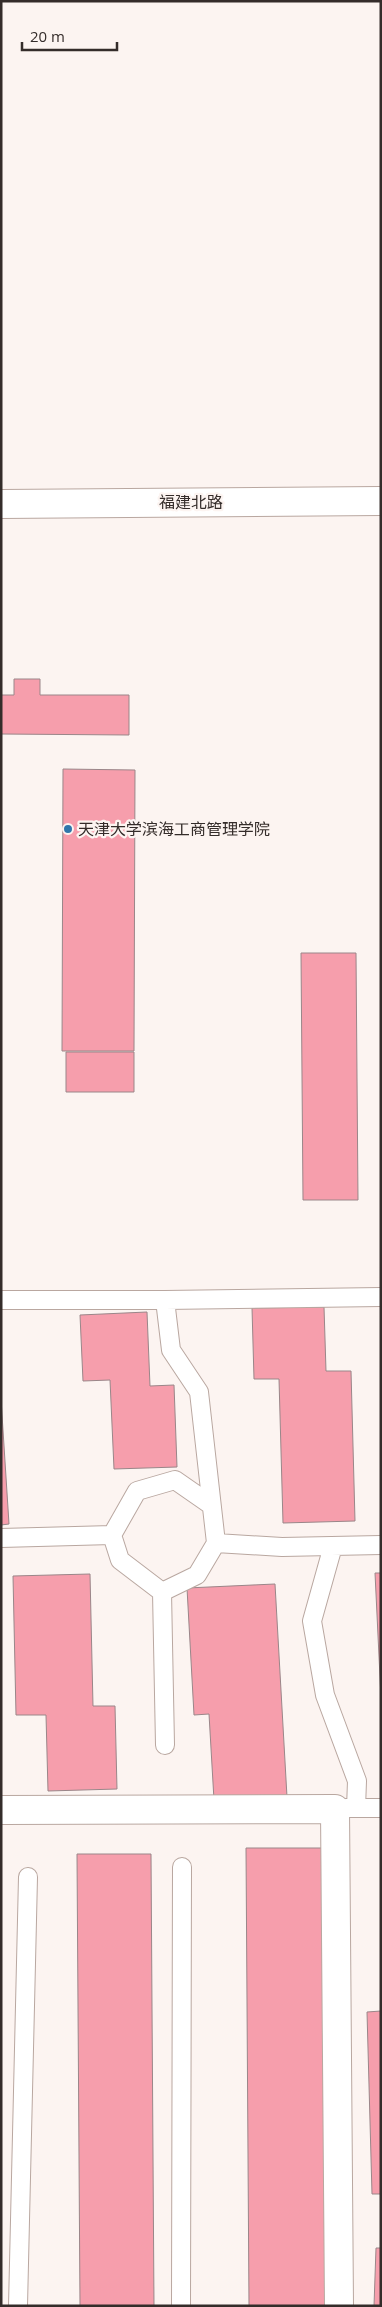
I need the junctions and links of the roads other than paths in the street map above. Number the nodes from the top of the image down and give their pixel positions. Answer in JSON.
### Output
{"nodes":[{"id":1,"x":381,"y":501,"type":"edge"},
{"id":2,"x":1,"y":504,"type":"edge"},
{"id":3,"x":381,"y":1297,"type":"edge"},
{"id":4,"x":1,"y":1300,"type":"edge"},
{"id":5,"x":165,"y":1300,"type":"junction"},
{"id":6,"x":211,"y":1505,"type":"junction"},
{"id":7,"x":112,"y":1535,"type":"junction"},
{"id":8,"x":1,"y":1538,"type":"edge"},
{"id":9,"x":216,"y":1543,"type":"junction"},
{"id":10,"x":381,"y":1545,"type":"edge"},
{"id":11,"x":333,"y":1546,"type":"junction"},
{"id":12,"x":162,"y":1592,"type":"junction"},
{"id":13,"x":165,"y":1745,"type":"dead end"},
{"id":14,"x":381,"y":1808,"type":"edge"},
{"id":15,"x":346,"y":1809,"type":"junction"},
{"id":16,"x":1,"y":1810,"type":"edge"},
{"id":17,"x":182,"y":1867,"type":"dead end"},
{"id":18,"x":28,"y":1877,"type":"dead end"},
{"id":19,"x":18,"y":2306,"type":"edge"},
{"id":20,"x":182,"y":2306,"type":"edge"},
{"id":21,"x":339,"y":2306,"type":"edge"}],
"edges":[{"from":1,"to":2,"type":"street","name":"福建北路"},
{"from":3,"to":5,"type":"lane"},
{"from":4,"to":5,"type":"lane"},
{"from":5,"to":6,"type":"lane"},
{"from":6,"to":7,"type":"lane"},
{"from":6,"to":9,"type":"lane"},
{"from":7,"to":8,"type":"lane"},
{"from":7,"to":12,"type":"lane"},
{"from":9,"to":11,"type":"lane"},
{"from":9,"to":12,"type":"lane"},
{"from":10,"to":11,"type":"lane"},
{"from":11,"to":15,"type":"lane"},
{"from":12,"to":13,"type":"lane"},
{"from":14,"to":15,"type":"lane"},
{"from":15,"to":16,"type":"street"},
{"from":15,"to":21,"type":"street"},
{"from":17,"to":20,"type":"lane"},
{"from":18,"to":19,"type":"lane"}]}
